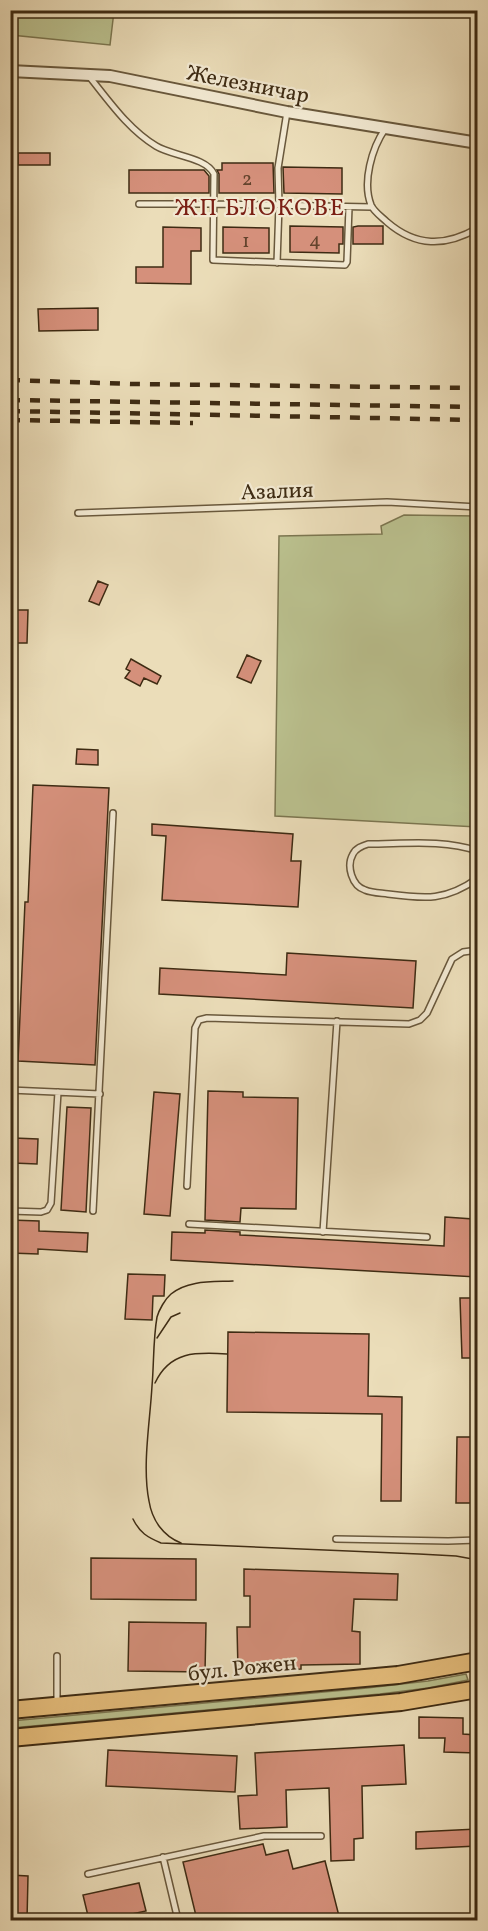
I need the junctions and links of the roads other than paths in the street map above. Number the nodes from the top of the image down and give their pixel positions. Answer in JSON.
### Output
{"nodes":[{"id":1,"x":10,"y":71,"type":"edge"},
{"id":2,"x":87,"y":74,"type":"junction"},
{"id":3,"x":287,"y":112,"type":"junction"},
{"id":4,"x":386,"y":128,"type":"junction"},
{"id":5,"x":477,"y":143,"type":"edge"},
{"id":6,"x":139,"y":204,"type":"dead end"},
{"id":7,"x":214,"y":204,"type":"junction"},
{"id":8,"x":279,"y":205,"type":"junction"},
{"id":9,"x":349,"y":207,"type":"junction"},
{"id":10,"x":372,"y":207,"type":"junction"},
{"id":11,"x":477,"y":228,"type":"edge"},
{"id":12,"x":277,"y":263,"type":"junction"},
{"id":13,"x":477,"y":507,"type":"edge"},
{"id":14,"x":78,"y":513,"type":"dead end"},
{"id":15,"x":10,"y":802,"type":"edge"},
{"id":16,"x":113,"y":813,"type":"dead end"},
{"id":17,"x":10,"y":842,"type":"edge"},
{"id":18,"x":477,"y":851,"type":"edge"},
{"id":19,"x":477,"y":878,"type":"edge"},
{"id":20,"x":477,"y":950,"type":"edge"},
{"id":21,"x":337,"y":1021,"type":"junction"},
{"id":22,"x":10,"y":1090,"type":"edge"},
{"id":23,"x":58,"y":1092,"type":"junction"},
{"id":24,"x":100,"y":1094,"type":"junction"},
{"id":25,"x":187,"y":1186,"type":"dead end"},
{"id":26,"x":10,"y":1211,"type":"edge"},
{"id":27,"x":93,"y":1211,"type":"dead end"},
{"id":28,"x":189,"y":1224,"type":"dead end"},
{"id":29,"x":323,"y":1232,"type":"junction"},
{"id":30,"x":427,"y":1237,"type":"dead end"},
{"id":31,"x":336,"y":1539,"type":"dead end"},
{"id":32,"x":477,"y":1540,"type":"edge"},
{"id":33,"x":57,"y":1656,"type":"dead end"},
{"id":34,"x":477,"y":1661,"type":"edge"},
{"id":35,"x":477,"y":1689,"type":"edge"},
{"id":36,"x":57,"y":1706,"type":"junction"},
{"id":37,"x":10,"y":1710,"type":"edge"},
{"id":38,"x":10,"y":1738,"type":"edge"},
{"id":39,"x":321,"y":1836,"type":"dead end"},
{"id":40,"x":163,"y":1857,"type":"junction"},
{"id":41,"x":88,"y":1874,"type":"dead end"},
{"id":42,"x":178,"y":1920,"type":"edge"}],
"edges":[{"from":1,"to":2,"type":"street","name":"Железничар"},
{"from":2,"to":3,"type":"street","name":"Железничар"},
{"from":2,"to":7,"type":"lane"},
{"from":3,"to":4,"type":"street","name":"Железничар"},
{"from":3,"to":8,"type":"lane"},
{"from":4,"to":5,"type":"street","name":"Железничар"},
{"from":4,"to":10,"type":"lane"},
{"from":6,"to":7,"type":"lane"},
{"from":7,"to":8,"type":"lane"},
{"from":7,"to":12,"type":"lane"},
{"from":8,"to":9,"type":"lane"},
{"from":8,"to":12,"type":"lane"},
{"from":9,"to":10,"type":"lane"},
{"from":9,"to":12,"type":"lane"},
{"from":10,"to":11,"type":"lane"},
{"from":13,"to":14,"type":"lane","name":"Азалия"},
{"from":15,"to":17,"type":"lane"},
{"from":16,"to":24,"type":"lane"},
{"from":18,"to":19,"type":"lane"},
{"from":20,"to":21,"type":"lane"},
{"from":21,"to":25,"type":"lane"},
{"from":21,"to":29,"type":"lane"},
{"from":22,"to":23,"type":"lane"},
{"from":23,"to":24,"type":"lane"},
{"from":23,"to":26,"type":"lane"},
{"from":24,"to":27,"type":"lane"},
{"from":28,"to":29,"type":"lane"},
{"from":29,"to":30,"type":"lane"},
{"from":31,"to":32,"type":"lane"},
{"from":33,"to":36,"type":"lane"},
{"from":34,"to":36,"type":"main road","name":"бул. Рожен"},
{"from":35,"to":38,"type":"main road"},
{"from":36,"to":37,"type":"main road","name":"бул. Рожен"},
{"from":39,"to":40,"type":"lane"},
{"from":40,"to":41,"type":"lane"},
{"from":40,"to":42,"type":"lane"}]}
